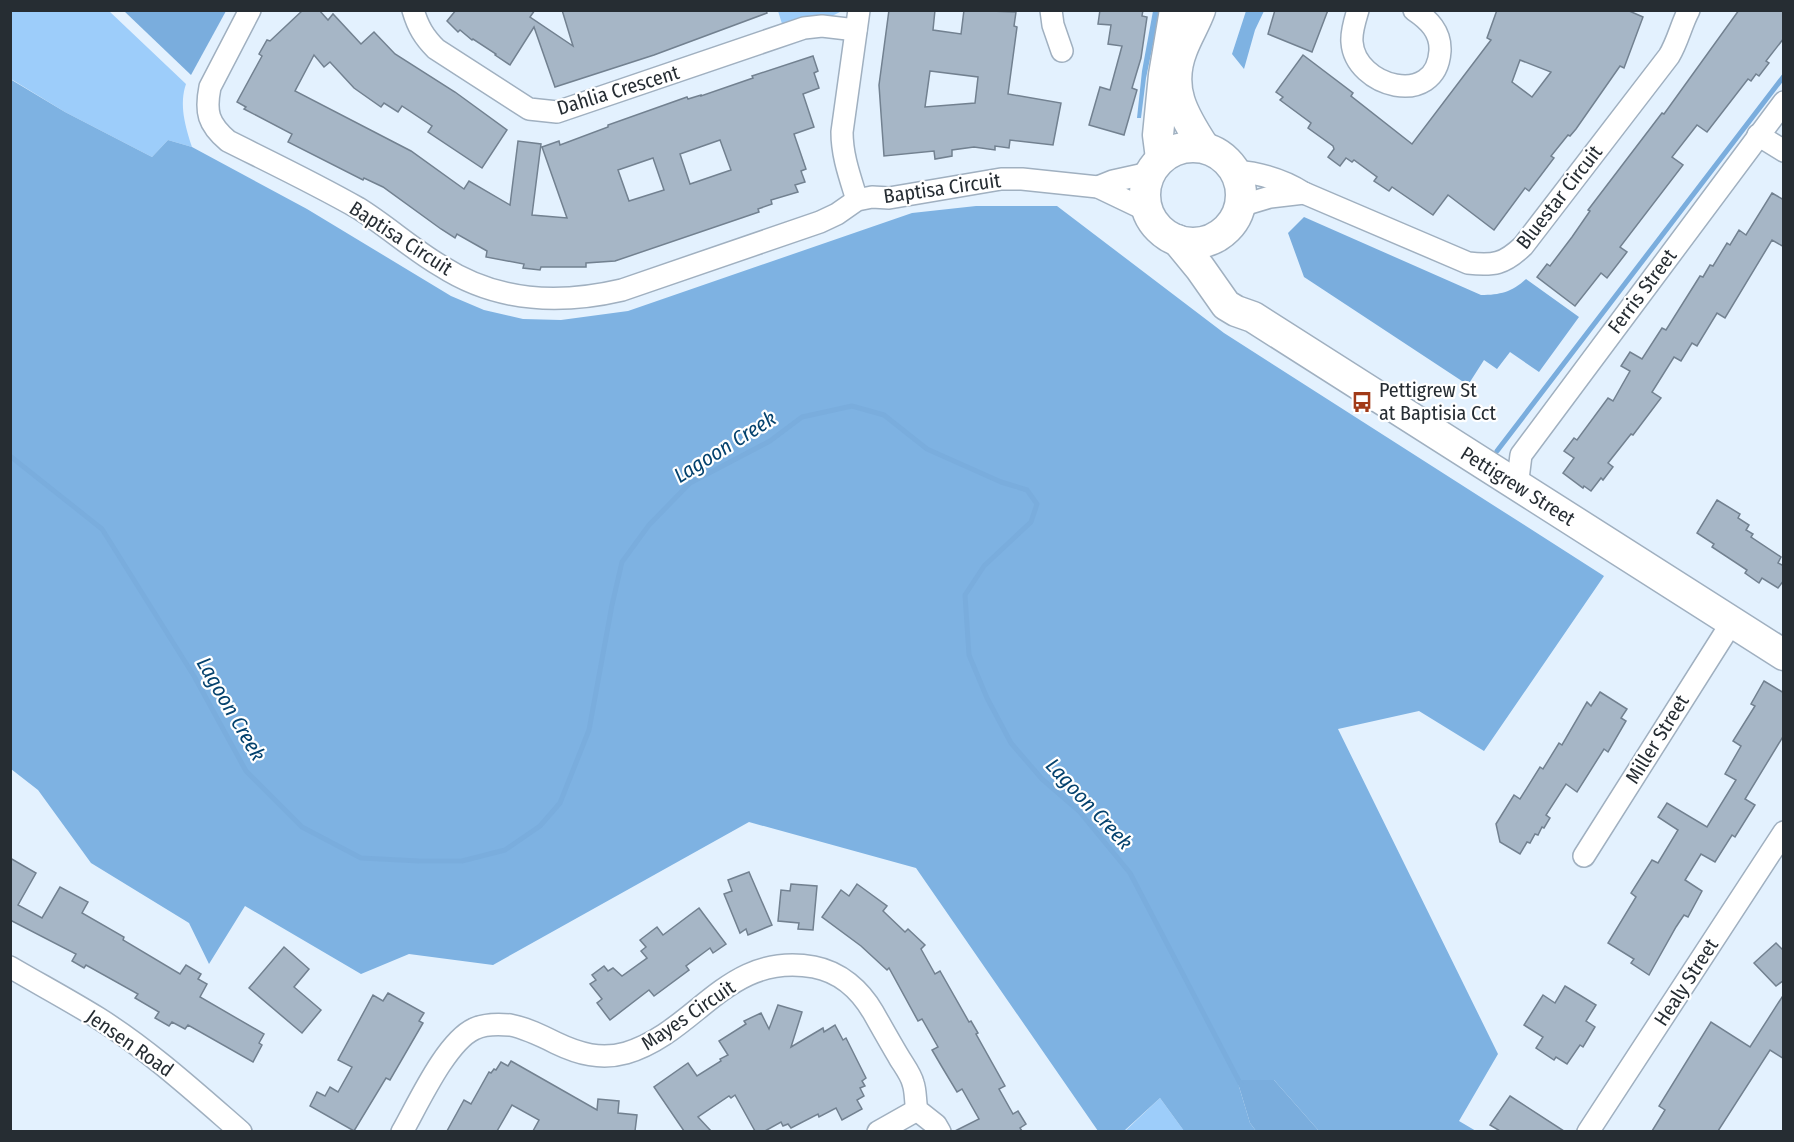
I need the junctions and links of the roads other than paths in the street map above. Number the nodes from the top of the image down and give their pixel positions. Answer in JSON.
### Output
{"nodes":[{"id":1,"x":250,"y":10,"type":"edge"},
{"id":2,"x":414,"y":10,"type":"edge"},
{"id":3,"x":1051,"y":10,"type":"edge"},
{"id":4,"x":1175,"y":10,"type":"edge"},
{"id":5,"x":1200,"y":10,"type":"edge"},
{"id":6,"x":1358,"y":10,"type":"edge"},
{"id":7,"x":1414,"y":10,"type":"edge"},
{"id":8,"x":1688,"y":11,"type":"edge"},
{"id":9,"x":857,"y":20,"type":"edge"},
{"id":10,"x":1062,"y":51,"type":"dead end"},
{"id":11,"x":1784,"y":102,"type":"edge"},
{"id":12,"x":1758,"y":135,"type":"junction"},
{"id":13,"x":1204,"y":147,"type":"junction"},
{"id":14,"x":1784,"y":151,"type":"edge"},
{"id":15,"x":1155,"y":165,"type":"junction"},
{"id":16,"x":1235,"y":171,"type":"junction"},
{"id":17,"x":1098,"y":188,"type":"junction"},
{"id":18,"x":1304,"y":193,"type":"junction"},
{"id":19,"x":857,"y":200,"type":"junction"},
{"id":20,"x":1240,"y":206,"type":"junction"},
{"id":21,"x":1146,"y":210,"type":"junction"},
{"id":22,"x":1224,"y":232,"type":"junction"},
{"id":23,"x":1177,"y":240,"type":"junction"},
{"id":24,"x":1253,"y":317,"type":"junction"},
{"id":25,"x":1517,"y":487,"type":"junction"},
{"id":26,"x":1732,"y":622,"type":"junction"},
{"id":27,"x":1784,"y":655,"type":"edge"},
{"id":28,"x":1784,"y":832,"type":"edge"},
{"id":29,"x":1584,"y":856,"type":"dead end"},
{"id":30,"x":10,"y":967,"type":"edge"},
{"id":31,"x":917,"y":1110,"type":"junction"},
{"id":32,"x":241,"y":1131,"type":"edge"},
{"id":33,"x":402,"y":1131,"type":"edge"},
{"id":34,"x":878,"y":1131,"type":"edge"},
{"id":35,"x":940,"y":1131,"type":"edge"},
{"id":36,"x":1588,"y":1131,"type":"edge"}],
"edges":[{"from":1,"to":19,"type":"street","name":"Baptisa Circuit"},
{"from":2,"to":9,"type":"street","name":"Dahlia Crescent"},
{"from":3,"to":10,"type":"street"},
{"from":4,"to":15,"type":"main road"},
{"from":5,"to":13,"type":"main road"},
{"from":6,"to":7,"type":"street"},
{"from":8,"to":18,"type":"street","name":"Bluestar Circuit"},
{"from":9,"to":19,"type":"street","name":"Baptisa Circuit"},
{"from":11,"to":12,"type":"street","name":"Ferris Street"},
{"from":12,"to":14,"type":"street"},
{"from":12,"to":25,"type":"street","name":"Ferris Street"},
{"from":13,"to":15,"type":"main road"},
{"from":13,"to":16,"type":"main road"},
{"from":15,"to":17,"type":"street","name":"Baptisa Circuit"},
{"from":15,"to":21,"type":"main road"},
{"from":16,"to":18,"type":"street","name":"Bluestar Circuit"},
{"from":16,"to":20,"type":"main road"},
{"from":17,"to":19,"type":"street","name":"Baptisa Circuit"},
{"from":17,"to":21,"type":"street","name":"Baptisa Circuit"},
{"from":18,"to":20,"type":"street","name":"Bluestar Circuit"},
{"from":20,"to":22,"type":"main road"},
{"from":21,"to":23,"type":"main road"},
{"from":22,"to":23,"type":"main road"},
{"from":22,"to":24,"type":"main road","name":"Pettigrew Street"},
{"from":23,"to":24,"type":"main road","name":"Pettigrew Street"},
{"from":24,"to":25,"type":"main road","name":"Pettigrew Street"},
{"from":25,"to":26,"type":"main road","name":"Pettigrew Street"},
{"from":26,"to":27,"type":"main road","name":"Pettigrew Street"},
{"from":26,"to":29,"type":"street","name":"Miller Street"},
{"from":28,"to":36,"type":"street","name":"Healy Street"},
{"from":30,"to":32,"type":"street","name":"Jensen Road"},
{"from":31,"to":33,"type":"street","name":"Mayes Circuit"},
{"from":31,"to":34,"type":"street"},
{"from":31,"to":35,"type":"street"}]}
